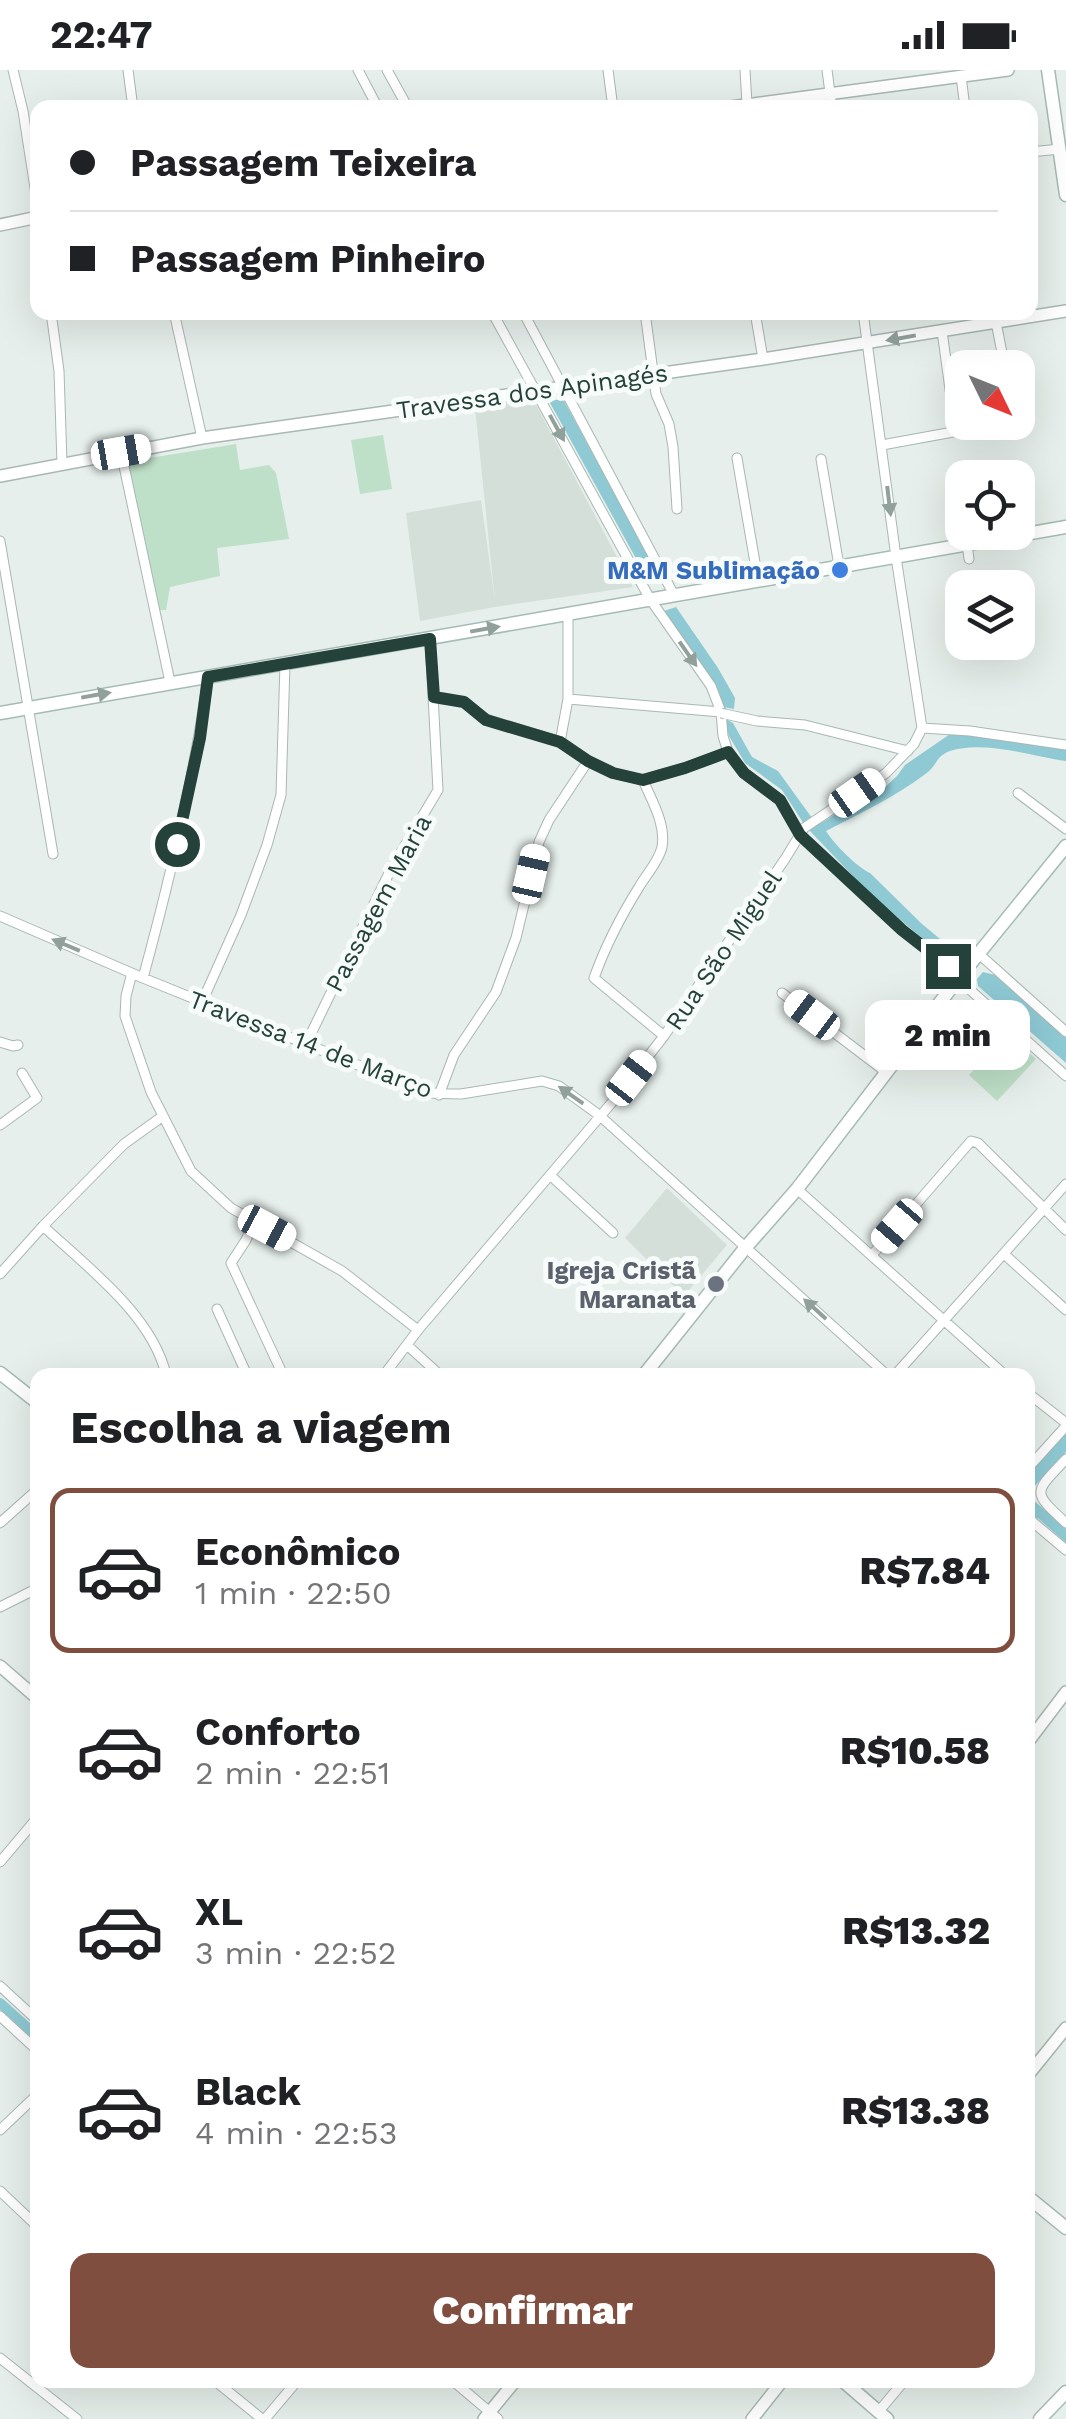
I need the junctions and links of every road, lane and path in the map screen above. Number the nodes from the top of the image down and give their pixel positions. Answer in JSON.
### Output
{"nodes":[{"id":1,"x":13,"y":70,"type":"edge"},
{"id":2,"x":128,"y":70,"type":"edge"},
{"id":3,"x":358,"y":70,"type":"edge"},
{"id":4,"x":386,"y":70,"type":"edge"},
{"id":5,"x":608,"y":70,"type":"edge"},
{"id":6,"x":745,"y":70,"type":"edge"},
{"id":7,"x":827,"y":70,"type":"edge"},
{"id":8,"x":1008,"y":70,"type":"edge"},
{"id":9,"x":1048,"y":70,"type":"edge"},
{"id":10,"x":960,"y":76,"type":"junction"},
{"id":11,"x":830,"y":93,"type":"junction"},
{"id":12,"x":132,"y":100,"type":"edge"},
{"id":13,"x":374,"y":100,"type":"edge"},
{"id":14,"x":403,"y":100,"type":"edge"},
{"id":15,"x":612,"y":100,"type":"edge"},
{"id":16,"x":747,"y":100,"type":"edge"},
{"id":17,"x":777,"y":100,"type":"edge"},
{"id":18,"x":831,"y":100,"type":"edge"},
{"id":19,"x":964,"y":100,"type":"edge"},
{"id":20,"x":1060,"y":149,"type":"junction"},
{"id":21,"x":1038,"y":151,"type":"edge"},
{"id":22,"x":30,"y":156,"type":"edge"},
{"id":23,"x":1066,"y":195,"type":"edge"},
{"id":24,"x":30,"y":219,"type":"edge"},
{"id":25,"x":0,"y":225,"type":"edge"},
{"id":26,"x":1066,"y":311,"type":"edge"},
{"id":27,"x":1038,"y":315,"type":"edge"},
{"id":28,"x":53,"y":320,"type":"edge"},
{"id":29,"x":176,"y":320,"type":"edge"},
{"id":30,"x":497,"y":320,"type":"edge"},
{"id":31,"x":526,"y":320,"type":"edge"},
{"id":32,"x":646,"y":320,"type":"edge"},
{"id":33,"x":757,"y":320,"type":"edge"},
{"id":34,"x":864,"y":320,"type":"edge"},
{"id":35,"x":1009,"y":320,"type":"edge"},
{"id":36,"x":996,"y":322,"type":"junction"},
{"id":37,"x":942,"y":330,"type":"junction"},
{"id":38,"x":868,"y":344,"type":"junction"},
{"id":39,"x":1001,"y":350,"type":"edge"},
{"id":40,"x":763,"y":359,"type":"junction"},
{"id":41,"x":654,"y":374,"type":"junction"},
{"id":42,"x":562,"y":388,"type":"junction"},
{"id":43,"x":537,"y":391,"type":"junction"},
{"id":44,"x":202,"y":438,"type":"junction"},
{"id":45,"x":882,"y":444,"type":"junction"},
{"id":46,"x":121,"y":452,"type":"junction"},
{"id":47,"x":736,"y":458,"type":"dead end"},
{"id":48,"x":820,"y":460,"type":"dead end"},
{"id":49,"x":62,"y":464,"type":"junction"},
{"id":50,"x":0,"y":476,"type":"edge"},
{"id":51,"x":677,"y":509,"type":"dead end"},
{"id":52,"x":1066,"y":527,"type":"edge"},
{"id":53,"x":1035,"y":532,"type":"edge"},
{"id":54,"x":0,"y":541,"type":"edge"},
{"id":55,"x":945,"y":548,"type":"edge"},
{"id":56,"x":967,"y":550,"type":"edge"},
{"id":57,"x":896,"y":557,"type":"junction"},
{"id":58,"x":968,"y":559,"type":"dead end"},
{"id":59,"x":839,"y":566,"type":"junction"},
{"id":60,"x":758,"y":580,"type":"junction"},
{"id":61,"x":674,"y":595,"type":"junction"},
{"id":62,"x":650,"y":599,"type":"junction"},
{"id":63,"x":568,"y":615,"type":"junction"},
{"id":64,"x":430,"y":639,"type":"junction"},
{"id":65,"x":285,"y":664,"type":"junction"},
{"id":66,"x":208,"y":677,"type":"junction"},
{"id":67,"x":170,"y":682,"type":"junction"},
{"id":68,"x":434,"y":697,"type":"junction"},
{"id":69,"x":568,"y":699,"type":"junction"},
{"id":70,"x":29,"y":708,"type":"junction"},
{"id":71,"x":0,"y":713,"type":"edge"},
{"id":72,"x":722,"y":713,"type":"junction"},
{"id":73,"x":922,"y":728,"type":"junction"},
{"id":74,"x":560,"y":742,"type":"junction"},
{"id":75,"x":1066,"y":744,"type":"edge"},
{"id":76,"x":908,"y":751,"type":"junction"},
{"id":77,"x":728,"y":752,"type":"junction"},
{"id":78,"x":588,"y":761,"type":"junction"},
{"id":79,"x":643,"y":780,"type":"junction"},
{"id":80,"x":1018,"y":793,"type":"dead end"},
{"id":81,"x":1066,"y":829,"type":"edge"},
{"id":82,"x":802,"y":831,"type":"junction"},
{"id":83,"x":1066,"y":846,"type":"edge"},
{"id":84,"x":53,"y":854,"type":"dead end"},
{"id":85,"x":2,"y":921,"type":"edge"},
{"id":86,"x":979,"y":954,"type":"junction"},
{"id":87,"x":948,"y":966,"type":"dead end"},
{"id":88,"x":132,"y":973,"type":"junction"},
{"id":89,"x":143,"y":978,"type":"junction"},
{"id":90,"x":958,"y":979,"type":"junction"},
{"id":91,"x":782,"y":993,"type":"dead end"},
{"id":92,"x":202,"y":1002,"type":"junction"},
{"id":93,"x":1066,"y":1032,"type":"edge"},
{"id":94,"x":664,"y":1036,"type":"junction"},
{"id":95,"x":0,"y":1042,"type":"edge"},
{"id":96,"x":18,"y":1044,"type":"dead end"},
{"id":97,"x":306,"y":1044,"type":"junction"},
{"id":98,"x":886,"y":1072,"type":"junction"},
{"id":99,"x":22,"y":1073,"type":"dead end"},
{"id":100,"x":1066,"y":1076,"type":"edge"},
{"id":101,"x":439,"y":1096,"type":"junction"},
{"id":102,"x":599,"y":1115,"type":"junction"},
{"id":103,"x":163,"y":1116,"type":"junction"},
{"id":104,"x":0,"y":1125,"type":"edge"},
{"id":105,"x":550,"y":1175,"type":"junction"},
{"id":106,"x":1066,"y":1184,"type":"edge"},
{"id":107,"x":797,"y":1189,"type":"junction"},
{"id":108,"x":1044,"y":1210,"type":"junction"},
{"id":109,"x":254,"y":1221,"type":"junction"},
{"id":110,"x":43,"y":1226,"type":"junction"},
{"id":111,"x":1066,"y":1230,"type":"edge"},
{"id":112,"x":614,"y":1232,"type":"dead end"},
{"id":113,"x":746,"y":1247,"type":"junction"},
{"id":114,"x":1004,"y":1254,"type":"junction"},
{"id":115,"x":872,"y":1255,"type":"junction"},
{"id":116,"x":0,"y":1274,"type":"edge"},
{"id":117,"x":218,"y":1309,"type":"dead end"},
{"id":118,"x":1066,"y":1310,"type":"edge"},
{"id":119,"x":944,"y":1321,"type":"junction"},
{"id":120,"x":418,"y":1330,"type":"junction"},
{"id":121,"x":407,"y":1345,"type":"junction"},
{"id":122,"x":163,"y":1368,"type":"edge"},
{"id":123,"x":245,"y":1368,"type":"edge"},
{"id":124,"x":280,"y":1368,"type":"edge"},
{"id":125,"x":389,"y":1368,"type":"edge"},
{"id":126,"x":432,"y":1368,"type":"edge"},
{"id":127,"x":650,"y":1368,"type":"edge"},
{"id":128,"x":879,"y":1368,"type":"edge"},
{"id":129,"x":901,"y":1368,"type":"edge"},
{"id":130,"x":997,"y":1368,"type":"edge"},
{"id":131,"x":0,"y":1374,"type":"edge"},
{"id":132,"x":30,"y":1397,"type":"edge"},
{"id":133,"x":1035,"y":1398,"type":"edge"},
{"id":134,"x":1066,"y":1425,"type":"edge"},
{"id":135,"x":1066,"y":1458,"type":"edge"},
{"id":136,"x":1035,"y":1460,"type":"edge"},
{"id":137,"x":30,"y":1497,"type":"edge"},
{"id":138,"x":0,"y":1523,"type":"edge"},
{"id":139,"x":1066,"y":1523,"type":"edge"},
{"id":140,"x":1035,"y":1524,"type":"edge"},
{"id":141,"x":1066,"y":1550,"type":"edge"},
{"id":142,"x":30,"y":1592,"type":"edge"},
{"id":143,"x":0,"y":1607,"type":"edge"},
{"id":144,"x":0,"y":1666,"type":"edge"},
{"id":145,"x":30,"y":1692,"type":"edge"},
{"id":146,"x":1066,"y":1692,"type":"edge"},
{"id":147,"x":1055,"y":1706,"type":"junction"},
{"id":148,"x":1066,"y":1716,"type":"edge"},
{"id":149,"x":1035,"y":1733,"type":"edge"},
{"id":150,"x":30,"y":1826,"type":"edge"},
{"id":151,"x":0,"y":1862,"type":"edge"},
{"id":152,"x":0,"y":1986,"type":"edge"},
{"id":153,"x":30,"y":2014,"type":"edge"},
{"id":154,"x":0,"y":2016,"type":"edge"},
{"id":155,"x":1066,"y":2028,"type":"edge"},
{"id":156,"x":30,"y":2044,"type":"edge"},
{"id":157,"x":1035,"y":2066,"type":"edge"},
{"id":158,"x":30,"y":2102,"type":"edge"},
{"id":159,"x":0,"y":2130,"type":"edge"},
{"id":160,"x":0,"y":2191,"type":"edge"},
{"id":161,"x":1035,"y":2203,"type":"edge"},
{"id":162,"x":30,"y":2219,"type":"edge"},
{"id":163,"x":1066,"y":2228,"type":"edge"},
{"id":164,"x":0,"y":2358,"type":"edge"},
{"id":165,"x":30,"y":2382,"type":"edge"},
{"id":166,"x":38,"y":2388,"type":"edge"},
{"id":167,"x":224,"y":2388,"type":"edge"},
{"id":168,"x":291,"y":2388,"type":"edge"},
{"id":169,"x":460,"y":2388,"type":"edge"},
{"id":170,"x":510,"y":2388,"type":"edge"},
{"id":171,"x":777,"y":2388,"type":"edge"},
{"id":172,"x":851,"y":2388,"type":"edge"},
{"id":173,"x":900,"y":2388,"type":"edge"},
{"id":174,"x":1066,"y":2392,"type":"edge"},
{"id":175,"x":883,"y":2415,"type":"edge"},
{"id":176,"x":490,"y":2417,"type":"edge"},
{"id":177,"x":77,"y":2419,"type":"edge"},
{"id":178,"x":264,"y":2419,"type":"edge"},
{"id":179,"x":752,"y":2419,"type":"edge"},
{"id":180,"x":1040,"y":2419,"type":"edge"}],
"edges":[{"from":1,"to":22,"type":"street"},
{"from":2,"to":12,"type":"street"},
{"from":3,"to":13,"type":"street"},
{"from":4,"to":14,"type":"street"},
{"from":5,"to":15,"type":"street"},
{"from":6,"to":16,"type":"street"},
{"from":7,"to":11,"type":"street"},
{"from":8,"to":10,"type":"street"},
{"from":9,"to":20,"type":"main road"},
{"from":10,"to":11,"type":"street"},
{"from":10,"to":19,"type":"street"},
{"from":11,"to":17,"type":"street"},
{"from":11,"to":18,"type":"street"},
{"from":20,"to":21,"type":"street"},
{"from":20,"to":23,"type":"main road"},
{"from":24,"to":25,"type":"street"},
{"from":26,"to":27,"type":"street","name":"Travessa dos Apinagés"},
{"from":28,"to":49,"type":"street"},
{"from":29,"to":44,"type":"street"},
{"from":30,"to":43,"type":"street"},
{"from":31,"to":42,"type":"street"},
{"from":32,"to":41,"type":"street"},
{"from":33,"to":40,"type":"street"},
{"from":34,"to":38,"type":"street"},
{"from":35,"to":36,"type":"street","name":"Travessa dos Apinagés"},
{"from":36,"to":37,"type":"street","name":"Travessa dos Apinagés"},
{"from":36,"to":39,"type":"street"},
{"from":37,"to":38,"type":"street","name":"Travessa dos Apinagés","one_way":true},
{"from":37,"to":45,"type":"street"},
{"from":38,"to":40,"type":"street","name":"Travessa dos Apinagés"},
{"from":38,"to":45,"type":"street"},
{"from":40,"to":41,"type":"street","name":"Travessa dos Apinagés"},
{"from":41,"to":42,"type":"street","name":"Travessa dos Apinagés"},
{"from":41,"to":51,"type":"street"},
{"from":42,"to":43,"type":"street","name":"Travessa dos Apinagés"},
{"from":42,"to":61,"type":"street"},
{"from":43,"to":44,"type":"street","name":"Travessa dos Apinagés"},
{"from":43,"to":62,"type":"street","one_way":true},
{"from":44,"to":46,"type":"street","name":"Travessa dos Apinagés"},
{"from":45,"to":57,"type":"street","one_way":true},
{"from":46,"to":49,"type":"street","name":"Travessa dos Apinagés"},
{"from":46,"to":67,"type":"street"},
{"from":47,"to":60,"type":"street"},
{"from":48,"to":59,"type":"street"},
{"from":49,"to":50,"type":"street","name":"Travessa dos Apinagés"},
{"from":52,"to":53,"type":"main road"},
{"from":54,"to":70,"type":"street"},
{"from":55,"to":57,"type":"main road"},
{"from":56,"to":58,"type":"street"},
{"from":57,"to":59,"type":"main road"},
{"from":57,"to":73,"type":"street"},
{"from":59,"to":60,"type":"main road"},
{"from":60,"to":61,"type":"main road"},
{"from":61,"to":62,"type":"main road"},
{"from":62,"to":63,"type":"main road"},
{"from":62,"to":72,"type":"street","one_way":true},
{"from":64,"to":63,"type":"main road","one_way":true},
{"from":63,"to":69,"type":"street"},
{"from":64,"to":65,"type":"main road"},
{"from":64,"to":68,"type":"street","name":"Passagem Maria"},
{"from":65,"to":66,"type":"main road"},
{"from":65,"to":92,"type":"street"},
{"from":66,"to":67,"type":"main road"},
{"from":66,"to":89,"type":"street"},
{"from":70,"to":67,"type":"main road","one_way":true},
{"from":68,"to":74,"type":"street"},
{"from":68,"to":97,"type":"street","name":"Passagem Maria"},
{"from":69,"to":72,"type":"street"},
{"from":69,"to":74,"type":"street"},
{"from":70,"to":71,"type":"main road"},
{"from":70,"to":84,"type":"street"},
{"from":72,"to":76,"type":"street"},
{"from":72,"to":77,"type":"street"},
{"from":73,"to":75,"type":"street"},
{"from":73,"to":76,"type":"street","name":"Rua São Miguel"},
{"from":74,"to":78,"type":"street"},
{"from":76,"to":82,"type":"street","name":"Rua São Miguel"},
{"from":77,"to":79,"type":"street"},
{"from":77,"to":82,"type":"street"},
{"from":78,"to":79,"type":"street"},
{"from":78,"to":101,"type":"street"},
{"from":79,"to":94,"type":"street"},
{"from":80,"to":81,"type":"street"},
{"from":82,"to":87,"type":"street"},
{"from":82,"to":94,"type":"street","name":"Rua São Miguel"},
{"from":83,"to":86,"type":"main road"},
{"from":88,"to":85,"type":"street","name":"Travessa 14 de Março","one_way":true},
{"from":86,"to":90,"type":"main road"},
{"from":86,"to":93,"type":"street"},
{"from":88,"to":89,"type":"street","name":"Travessa 14 de Março"},
{"from":88,"to":103,"type":"street"},
{"from":89,"to":92,"type":"street","name":"Travessa 14 de Março"},
{"from":90,"to":98,"type":"main road"},
{"from":90,"to":100,"type":"street"},
{"from":91,"to":98,"type":"street"},
{"from":92,"to":97,"type":"street","name":"Travessa 14 de Março"},
{"from":94,"to":102,"type":"street","name":"Rua São Miguel"},
{"from":95,"to":96,"type":"street"},
{"from":97,"to":101,"type":"street","name":"Travessa 14 de Março"},
{"from":98,"to":107,"type":"main road"},
{"from":99,"to":104,"type":"street"},
{"from":102,"to":101,"type":"street","name":"Travessa 14 de Março","one_way":true},
{"from":102,"to":105,"type":"street","name":"Rua São Miguel"},
{"from":102,"to":113,"type":"street","name":"Travessa 14 de Março"},
{"from":103,"to":109,"type":"street"},
{"from":103,"to":110,"type":"street"},
{"from":105,"to":112,"type":"street"},
{"from":105,"to":120,"type":"street","name":"Rua São Miguel"},
{"from":106,"to":108,"type":"street"},
{"from":107,"to":113,"type":"main road"},
{"from":107,"to":115,"type":"street"},
{"from":108,"to":111,"type":"street"},
{"from":108,"to":114,"type":"street"},
{"from":108,"to":115,"type":"street"},
{"from":109,"to":120,"type":"street"},
{"from":109,"to":124,"type":"street"},
{"from":110,"to":116,"type":"street"},
{"from":110,"to":122,"type":"street"},
{"from":113,"to":127,"type":"main road"},
{"from":128,"to":113,"type":"street","name":"Travessa 14 de Março","one_way":true},
{"from":114,"to":118,"type":"street"},
{"from":114,"to":119,"type":"street"},
{"from":115,"to":119,"type":"street"},
{"from":117,"to":123,"type":"street"},
{"from":119,"to":129,"type":"street"},
{"from":119,"to":130,"type":"street"},
{"from":120,"to":121,"type":"street","name":"Rua São Miguel"},
{"from":121,"to":125,"type":"street","name":"Rua São Miguel"},
{"from":121,"to":126,"type":"street"},
{"from":131,"to":132,"type":"main road"},
{"from":133,"to":134,"type":"street"},
{"from":134,"to":136,"type":"street"},
{"from":135,"to":139,"type":"street"},
{"from":137,"to":138,"type":"street"},
{"from":140,"to":141,"type":"street"},
{"from":142,"to":143,"type":"street"},
{"from":144,"to":145,"type":"street"},
{"from":146,"to":147,"type":"street"},
{"from":147,"to":148,"type":"street"},
{"from":147,"to":149,"type":"street"},
{"from":150,"to":151,"type":"street"},
{"from":152,"to":153,"type":"street"},
{"from":154,"to":156,"type":"street"},
{"from":155,"to":157,"type":"street"},
{"from":158,"to":159,"type":"street"},
{"from":160,"to":162,"type":"street"},
{"from":161,"to":163,"type":"main road"},
{"from":164,"to":165,"type":"street"},
{"from":166,"to":177,"type":"street"},
{"from":167,"to":178,"type":"street"},
{"from":168,"to":178,"type":"street"},
{"from":169,"to":176,"type":"street"},
{"from":170,"to":176,"type":"street"},
{"from":171,"to":179,"type":"street"},
{"from":172,"to":175,"type":"main road"},
{"from":173,"to":175,"type":"street"},
{"from":174,"to":180,"type":"main road"}]}
